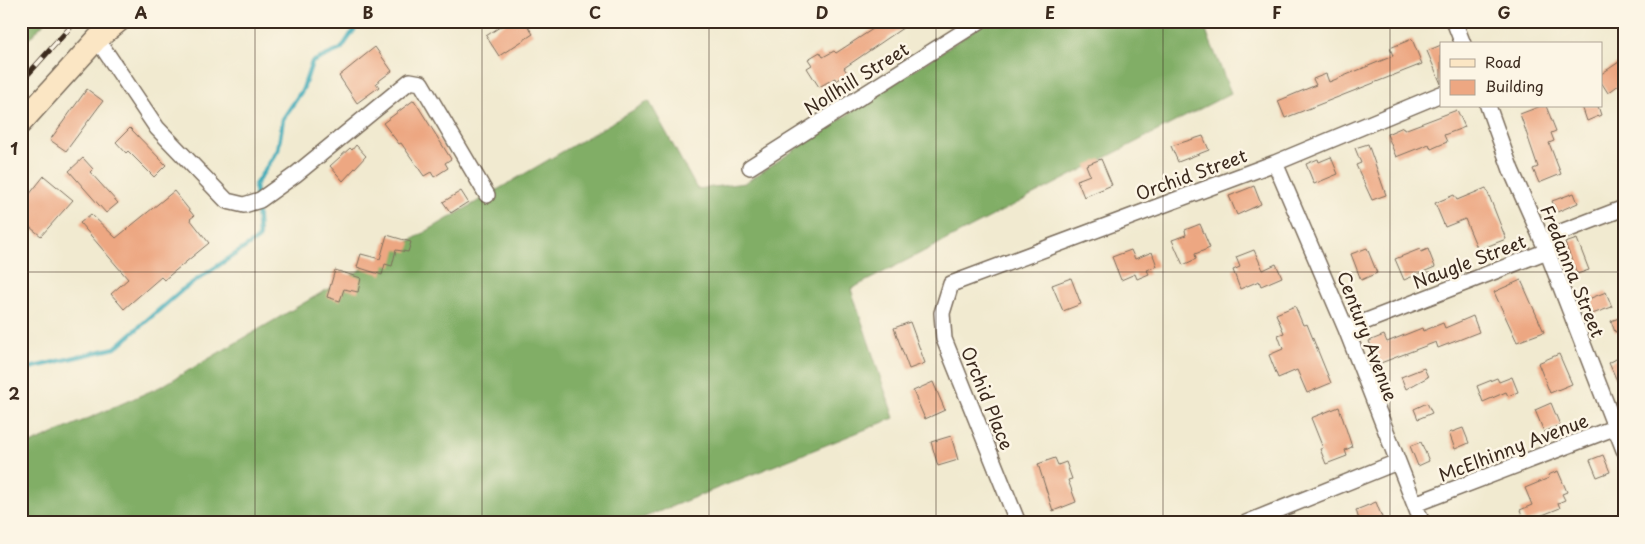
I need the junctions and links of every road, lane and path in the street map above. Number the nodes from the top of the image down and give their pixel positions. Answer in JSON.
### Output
{"nodes":[{"id":1,"x":119,"y":21,"type":"edge"},
{"id":2,"x":980,"y":21,"type":"edge"},
{"id":3,"x":1454,"y":21,"type":"edge"},
{"id":4,"x":97,"y":39,"type":"junction"},
{"id":5,"x":1462,"y":42,"type":"edge"},
{"id":6,"x":1440,"y":94,"type":"edge"},
{"id":7,"x":1489,"y":108,"type":"edge"},
{"id":8,"x":21,"y":123,"type":"edge"},
{"id":9,"x":1275,"y":163,"type":"junction"},
{"id":10,"x":750,"y":167,"type":"dead end"},
{"id":11,"x":487,"y":195,"type":"dead end"},
{"id":12,"x":1624,"y":208,"type":"edge"},
{"id":13,"x":1547,"y":251,"type":"junction"},
{"id":14,"x":952,"y":284,"type":"joint"},
{"id":15,"x":1346,"y":329,"type":"junction"},
{"id":16,"x":1619,"y":426,"type":"edge"},
{"id":17,"x":1624,"y":450,"type":"edge"},
{"id":18,"x":1397,"y":462,"type":"junction"},
{"id":19,"x":1415,"y":504,"type":"junction"},
{"id":20,"x":1018,"y":523,"type":"edge"},
{"id":21,"x":1246,"y":523,"type":"edge"},
{"id":22,"x":1422,"y":523,"type":"edge"}],
"edges":[{"from":1,"to":4,"type":"street"},
{"from":2,"to":10,"type":"street","name":"Nollhill Street"},
{"from":3,"to":5,"type":"street"},
{"from":4,"to":8,"type":"street"},
{"from":4,"to":11,"type":"street"},
{"from":6,"to":9,"type":"street","name":"Orchid Street"},
{"from":7,"to":13,"type":"street","name":"Fredanna Street"},
{"from":9,"to":14,"type":"street","name":"Orchid Street"},
{"from":9,"to":15,"type":"street","name":"Century Avenue"},
{"from":12,"to":13,"type":"street","name":"Naugle Street"},
{"from":13,"to":15,"type":"street","name":"Naugle Street"},
{"from":13,"to":16,"type":"street","name":"Fredanna Street"},
{"from":14,"to":20,"type":"street","name":"Orchid Place"},
{"from":15,"to":18,"type":"street","name":"Century Avenue"},
{"from":16,"to":17,"type":"street","name":"Fredanna Street"},
{"from":16,"to":19,"type":"street","name":"McElhinny Avenue"},
{"from":18,"to":19,"type":"street","name":"Century Avenue"},
{"from":18,"to":21,"type":"street"},
{"from":19,"to":22,"type":"street","name":"Century Avenue"}]}
